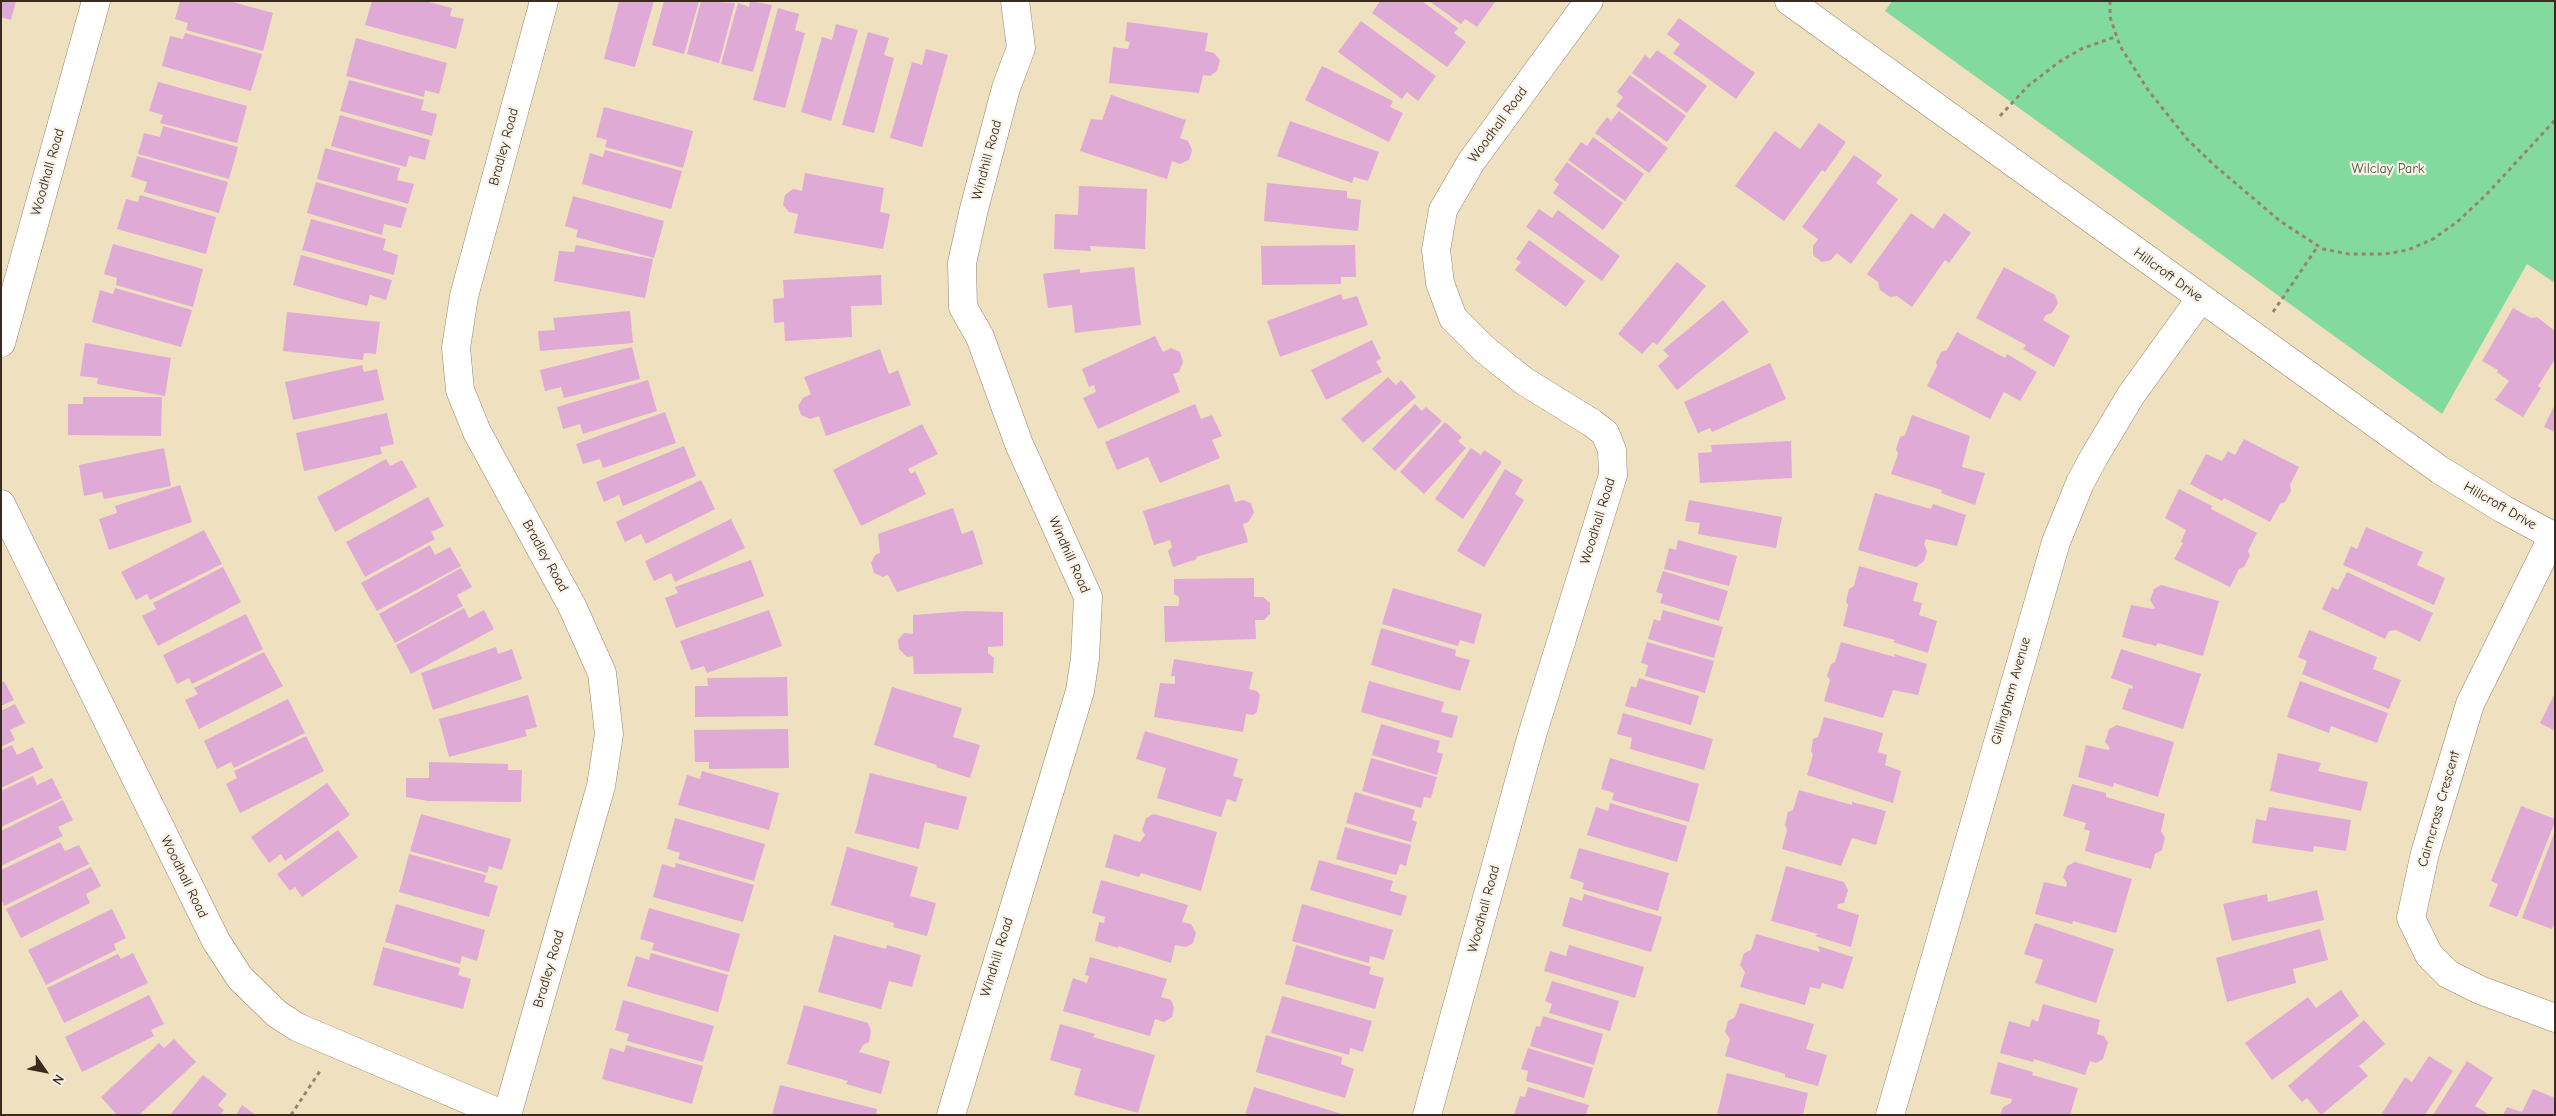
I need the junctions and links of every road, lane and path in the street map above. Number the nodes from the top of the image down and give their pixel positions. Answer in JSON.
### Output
{"nodes":[{"id":1,"x":96,"y":1,"type":"edge"},
{"id":2,"x":544,"y":1,"type":"edge"},
{"id":3,"x":1015,"y":1,"type":"edge"},
{"id":4,"x":1589,"y":1,"type":"edge"},
{"id":5,"x":1789,"y":1,"type":"edge"},
{"id":6,"x":2110,"y":1,"type":"edge"},
{"id":7,"x":2115,"y":37,"type":"junction"},
{"id":8,"x":2008,"y":106,"type":"dead end"},
{"id":9,"x":2555,"y":120,"type":"edge"},
{"id":10,"x":2318,"y":246,"type":"junction"},
{"id":11,"x":2201,"y":298,"type":"junction"},
{"id":12,"x":2280,"y":302,"type":"dead end"},
{"id":13,"x":1,"y":343,"type":"edge"},
{"id":14,"x":1,"y":504,"type":"edge"},
{"id":15,"x":2554,"y":536,"type":"edge"},
{"id":16,"x":2555,"y":1018,"type":"edge"},
{"id":17,"x":316,"y":1078,"type":"dead end"},
{"id":18,"x":291,"y":1115,"type":"edge"},
{"id":19,"x":505,"y":1115,"type":"edge"},
{"id":20,"x":951,"y":1115,"type":"edge"},
{"id":21,"x":1427,"y":1115,"type":"edge"},
{"id":22,"x":1890,"y":1115,"type":"edge"}],
"edges":[{"from":1,"to":13,"type":"street","name":"Woodhall Road"},
{"from":2,"to":19,"type":"street","name":"Bradley Road"},
{"from":3,"to":20,"type":"street","name":"Windhill Road"},
{"from":4,"to":21,"type":"street","name":"Woodhall Road"},
{"from":5,"to":11,"type":"street","name":"Hillcroft Drive"},
{"from":6,"to":7,"type":"path"},
{"from":7,"to":8,"type":"path"},
{"from":7,"to":10,"type":"path"},
{"from":9,"to":10,"type":"path"},
{"from":10,"to":12,"type":"path"},
{"from":11,"to":15,"type":"street","name":"Hillcroft Drive"},
{"from":11,"to":22,"type":"street","name":"Gillingham Avenue"},
{"from":14,"to":19,"type":"street","name":"Woodhall Road"},
{"from":15,"to":16,"type":"street","name":"Cairncross Crescent"},
{"from":17,"to":18,"type":"path"}]}
